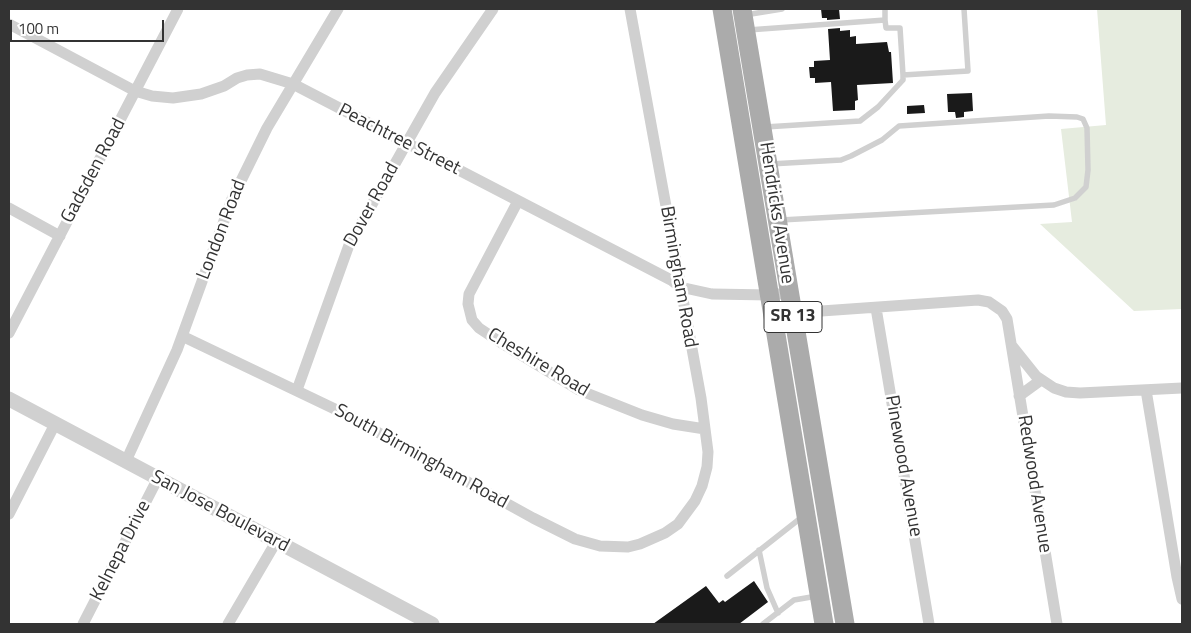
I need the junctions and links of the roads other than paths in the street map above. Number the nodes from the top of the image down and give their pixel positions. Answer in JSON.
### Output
{"nodes":[{"id":1,"x":178,"y":9,"type":"edge"},
{"id":2,"x":338,"y":9,"type":"edge"},
{"id":3,"x":493,"y":9,"type":"edge"},
{"id":4,"x":630,"y":9,"type":"edge"},
{"id":5,"x":722,"y":9,"type":"edge"},
{"id":6,"x":782,"y":9,"type":"edge"},
{"id":7,"x":885,"y":9,"type":"edge"},
{"id":8,"x":964,"y":9,"type":"edge"},
{"id":9,"x":744,"y":18,"type":"edge"},
{"id":10,"x":886,"y":20,"type":"junction"},
{"id":11,"x":9,"y":24,"type":"edge"},
{"id":12,"x":726,"y":37,"type":"junction"},
{"id":13,"x":903,"y":75,"type":"junction"},
{"id":14,"x":293,"y":84,"type":"junction"},
{"id":15,"x":135,"y":91,"type":"junction"},
{"id":16,"x":762,"y":127,"type":"junction"},
{"id":17,"x":406,"y":144,"type":"junction"},
{"id":18,"x":768,"y":164,"type":"junction"},
{"id":19,"x":747,"y":168,"type":"junction"},
{"id":20,"x":518,"y":201,"type":"junction"},
{"id":21,"x":9,"y":208,"type":"edge"},
{"id":22,"x":777,"y":220,"type":"junction"},
{"id":23,"x":60,"y":236,"type":"junction"},
{"id":24,"x":680,"y":287,"type":"junction"},
{"id":25,"x":789,"y":293,"type":"junction"},
{"id":26,"x":770,"y":296,"type":"junction"},
{"id":27,"x":876,"y":308,"type":"junction"},
{"id":28,"x":793,"y":313,"type":"junction"},
{"id":29,"x":9,"y":333,"type":"edge"},
{"id":30,"x":182,"y":336,"type":"junction"},
{"id":31,"x":1011,"y":345,"type":"junction"},
{"id":32,"x":1041,"y":380,"type":"junction"},
{"id":33,"x":1182,"y":388,"type":"edge"},
{"id":34,"x":298,"y":390,"type":"junction"},
{"id":35,"x":1146,"y":390,"type":"junction"},
{"id":36,"x":1020,"y":396,"type":"junction"},
{"id":37,"x":9,"y":399,"type":"edge"},
{"id":38,"x":56,"y":424,"type":"junction"},
{"id":39,"x":705,"y":429,"type":"junction"},
{"id":40,"x":126,"y":461,"type":"junction"},
{"id":41,"x":158,"y":478,"type":"junction"},
{"id":42,"x":9,"y":514,"type":"edge"},
{"id":43,"x":807,"y":520,"type":"junction"},
{"id":44,"x":828,"y":522,"type":"junction"},
{"id":45,"x":665,"y":533,"type":"joint"},
{"id":46,"x":276,"y":542,"type":"junction"},
{"id":47,"x":759,"y":550,"type":"junction"},
{"id":48,"x":727,"y":576,"type":"dead end"},
{"id":49,"x":819,"y":596,"type":"junction"},
{"id":50,"x":1182,"y":599,"type":"edge"},
{"id":51,"x":776,"y":615,"type":"junction"},
{"id":52,"x":421,"y":622,"type":"edge"},
{"id":53,"x":83,"y":624,"type":"edge"},
{"id":54,"x":228,"y":624,"type":"edge"},
{"id":55,"x":763,"y":624,"type":"edge"},
{"id":56,"x":777,"y":624,"type":"edge"},
{"id":57,"x":824,"y":624,"type":"edge"},
{"id":58,"x":845,"y":624,"type":"edge"},
{"id":59,"x":929,"y":624,"type":"edge"},
{"id":60,"x":1057,"y":624,"type":"edge"}],
"edges":[{"from":1,"to":15,"type":"street","name":"Gadsden Road"},
{"from":2,"to":14,"type":"street","name":"London Road"},
{"from":3,"to":17,"type":"street","name":"Dover Road"},
{"from":4,"to":24,"type":"street","name":"Birmingham Road"},
{"from":5,"to":12,"type":"main road","name":"Hendricks Avenue","number":"SR 13"},
{"from":6,"to":9,"type":"lane"},
{"from":7,"to":10,"type":"lane"},
{"from":8,"to":13,"type":"lane"},
{"from":9,"to":10,"type":"lane"},
{"from":9,"to":12,"type":"main road"},
{"from":9,"to":16,"type":"main road","name":"Hendricks Avenue","number":"SR 13"},
{"from":10,"to":13,"type":"lane"},
{"from":11,"to":15,"type":"street","name":"Peachtree Street"},
{"from":12,"to":19,"type":"main road","name":"Hendricks Avenue","number":"SR 13"},
{"from":13,"to":16,"type":"lane"},
{"from":14,"to":15,"type":"street","name":"Peachtree Street"},
{"from":14,"to":17,"type":"street","name":"Peachtree Street"},
{"from":14,"to":30,"type":"street","name":"London Road"},
{"from":15,"to":23,"type":"street","name":"Gadsden Road"},
{"from":16,"to":18,"type":"main road","name":"Hendricks Avenue","number":"SR 13"},
{"from":17,"to":20,"type":"street","name":"Peachtree Street"},
{"from":17,"to":34,"type":"street","name":"Dover Road"},
{"from":18,"to":19,"type":"main road"},
{"from":18,"to":22,"type":"main road","name":"Hendricks Avenue","number":"SR 13"},
{"from":18,"to":22,"type":"lane"},
{"from":19,"to":26,"type":"main road","name":"Hendricks Avenue","number":"SR 13"},
{"from":20,"to":24,"type":"street","name":"Peachtree Street"},
{"from":20,"to":39,"type":"street","name":"Cheshire Road"},
{"from":21,"to":23,"type":"street"},
{"from":22,"to":25,"type":"main road","name":"Hendricks Avenue","number":"SR 13"},
{"from":23,"to":29,"type":"street","name":"Gadsden Road"},
{"from":24,"to":26,"type":"street","name":"Peachtree Street"},
{"from":24,"to":39,"type":"street","name":"Birmingham Road"},
{"from":25,"to":26,"type":"street","name":"Peachtree Street"},
{"from":25,"to":28,"type":"main road","name":"Hendricks Avenue","number":"SR 13"},
{"from":26,"to":43,"type":"main road","name":"Hendricks Avenue","number":"SR 13"},
{"from":27,"to":28,"type":"street","name":"Redwood Avenue"},
{"from":27,"to":31,"type":"street","name":"Redwood Avenue"},
{"from":27,"to":59,"type":"street","name":"Pinewood Avenue"},
{"from":28,"to":44,"type":"main road","name":"Hendricks Avenue","number":"SR 13"},
{"from":30,"to":34,"type":"street","name":"South Birmingham Road"},
{"from":30,"to":40,"type":"street","name":"London Road"},
{"from":31,"to":32,"type":"street"},
{"from":31,"to":36,"type":"street","name":"Redwood Avenue"},
{"from":32,"to":35,"type":"street"},
{"from":32,"to":36,"type":"street"},
{"from":33,"to":35,"type":"street"},
{"from":34,"to":45,"type":"street","name":"South Birmingham Road"},
{"from":35,"to":50,"type":"street"},
{"from":36,"to":60,"type":"street","name":"Redwood Avenue"},
{"from":37,"to":38,"type":"street","name":"San Jose Boulevard"},
{"from":38,"to":40,"type":"street","name":"San Jose Boulevard"},
{"from":38,"to":42,"type":"street"},
{"from":39,"to":45,"type":"street","name":"Birmingham Road"},
{"from":40,"to":41,"type":"street","name":"San Jose Boulevard"},
{"from":41,"to":46,"type":"street","name":"San Jose Boulevard"},
{"from":41,"to":53,"type":"street","name":"Kelnepa Drive"},
{"from":43,"to":44,"type":"main road"},
{"from":43,"to":47,"type":"lane"},
{"from":43,"to":49,"type":"main road","name":"Hendricks Avenue","number":"SR 13"},
{"from":44,"to":58,"type":"main road","name":"Hendricks Avenue","number":"SR 13"},
{"from":46,"to":52,"type":"street","name":"San Jose Boulevard"},
{"from":46,"to":54,"type":"street"},
{"from":47,"to":48,"type":"lane"},
{"from":47,"to":51,"type":"lane"},
{"from":49,"to":51,"type":"lane"},
{"from":49,"to":57,"type":"main road","name":"Hendricks Avenue","number":"SR 13"},
{"from":51,"to":55,"type":"lane"},
{"from":51,"to":56,"type":"lane"}]}
